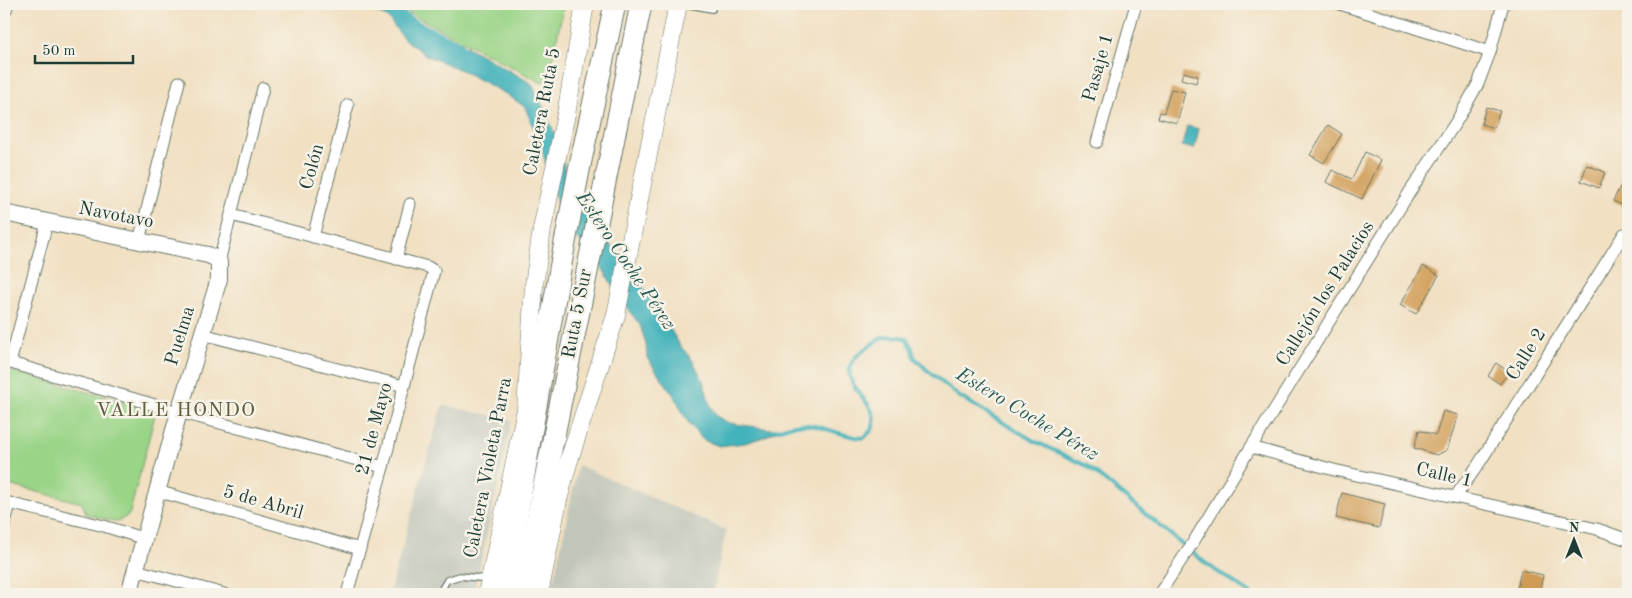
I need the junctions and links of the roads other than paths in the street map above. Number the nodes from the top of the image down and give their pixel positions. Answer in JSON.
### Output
{"nodes":[{"id":1,"x":5,"y":4,"type":"edge"},
{"id":2,"x":585,"y":4,"type":"edge"},
{"id":3,"x":615,"y":4,"type":"edge"},
{"id":4,"x":641,"y":4,"type":"edge"},
{"id":5,"x":678,"y":4,"type":"edge"},
{"id":6,"x":686,"y":4,"type":"edge"},
{"id":7,"x":1136,"y":4,"type":"edge"},
{"id":8,"x":1340,"y":4,"type":"edge"},
{"id":9,"x":1503,"y":4,"type":"edge"},
{"id":10,"x":4,"y":8,"type":"edge"},
{"id":11,"x":712,"y":9,"type":"dead end"},
{"id":12,"x":1490,"y":52,"type":"junction"},
{"id":13,"x":179,"y":82,"type":"dead end"},
{"id":14,"x":263,"y":88,"type":"dead end"},
{"id":15,"x":348,"y":106,"type":"dead end"},
{"id":16,"x":1097,"y":142,"type":"dead end"},
{"id":17,"x":410,"y":204,"type":"dead end"},
{"id":18,"x":4,"y":213,"type":"edge"},
{"id":19,"x":231,"y":215,"type":"junction"},
{"id":20,"x":47,"y":222,"type":"junction"},
{"id":21,"x":542,"y":229,"type":"joint"},
{"id":22,"x":1628,"y":236,"type":"edge"},
{"id":23,"x":313,"y":237,"type":"junction"},
{"id":24,"x":139,"y":241,"type":"junction"},
{"id":25,"x":396,"y":259,"type":"junction"},
{"id":26,"x":219,"y":262,"type":"junction"},
{"id":27,"x":202,"y":334,"type":"junction"},
{"id":28,"x":7,"y":362,"type":"edge"},
{"id":29,"x":404,"y":386,"type":"junction"},
{"id":30,"x":179,"y":412,"type":"junction"},
{"id":31,"x":1251,"y":447,"type":"junction"},
{"id":32,"x":383,"y":467,"type":"junction"},
{"id":33,"x":157,"y":491,"type":"junction"},
{"id":34,"x":1455,"y":497,"type":"junction"},
{"id":35,"x":7,"y":503,"type":"edge"},
{"id":36,"x":4,"y":526,"type":"edge"},
{"id":37,"x":145,"y":539,"type":"junction"},
{"id":38,"x":1628,"y":540,"type":"edge"},
{"id":39,"x":360,"y":549,"type":"junction"},
{"id":40,"x":136,"y":570,"type":"junction"},
{"id":41,"x":493,"y":589,"type":"edge"},
{"id":42,"x":129,"y":594,"type":"edge"},
{"id":43,"x":224,"y":594,"type":"edge"},
{"id":44,"x":347,"y":594,"type":"edge"},
{"id":45,"x":439,"y":594,"type":"edge"},
{"id":46,"x":522,"y":594,"type":"edge"},
{"id":47,"x":539,"y":594,"type":"edge"},
{"id":48,"x":1159,"y":594,"type":"edge"}],
"edges":[{"from":1,"to":10,"type":"street"},
{"from":2,"to":21,"type":"main road","name":"Caletera Ruta 5"},
{"from":3,"to":41,"type":"highway","name":"Ruta 5 Sur"},
{"from":4,"to":46,"type":"highway","name":"Ruta 5 Sur"},
{"from":5,"to":47,"type":"main road"},
{"from":6,"to":11,"type":"lane"},
{"from":7,"to":16,"type":"street","name":"Pasaje 1"},
{"from":8,"to":12,"type":"street"},
{"from":9,"to":12,"type":"street","name":"Callejón los Palacios"},
{"from":12,"to":31,"type":"street","name":"Callejón los Palacios"},
{"from":13,"to":24,"type":"street"},
{"from":14,"to":19,"type":"street","name":"Puelma"},
{"from":15,"to":23,"type":"street","name":"Colón"},
{"from":17,"to":25,"type":"street"},
{"from":18,"to":20,"type":"street","name":"Navotavo"},
{"from":19,"to":23,"type":"street"},
{"from":19,"to":26,"type":"street","name":"Puelma"},
{"from":20,"to":24,"type":"street","name":"Navotavo"},
{"from":20,"to":28,"type":"street"},
{"from":21,"to":41,"type":"main road","name":"Caletera Violeta Parra"},
{"from":22,"to":34,"type":"street","name":"Calle 2"},
{"from":23,"to":25,"type":"street"},
{"from":24,"to":26,"type":"street","name":"Navotavo"},
{"from":25,"to":29,"type":"street","name":"21 de Mayo"},
{"from":26,"to":27,"type":"street","name":"Puelma"},
{"from":27,"to":29,"type":"street"},
{"from":27,"to":30,"type":"street","name":"Puelma"},
{"from":28,"to":30,"type":"street"},
{"from":29,"to":32,"type":"street","name":"21 de Mayo"},
{"from":30,"to":32,"type":"street"},
{"from":30,"to":33,"type":"street","name":"Puelma"},
{"from":31,"to":34,"type":"street","name":"Calle 1"},
{"from":31,"to":48,"type":"street","name":"Callejón los Palacios"},
{"from":32,"to":39,"type":"street","name":"21 de Mayo"},
{"from":33,"to":37,"type":"street","name":"Puelma"},
{"from":33,"to":39,"type":"street","name":"5 de Abril"},
{"from":34,"to":38,"type":"street","name":"Calle 1"},
{"from":35,"to":36,"type":"street"},
{"from":35,"to":37,"type":"street"},
{"from":37,"to":40,"type":"street","name":"Puelma"},
{"from":39,"to":44,"type":"street","name":"21 de Mayo"},
{"from":40,"to":42,"type":"street","name":"Puelma"},
{"from":40,"to":43,"type":"street"},
{"from":41,"to":45,"type":"lane"}]}
